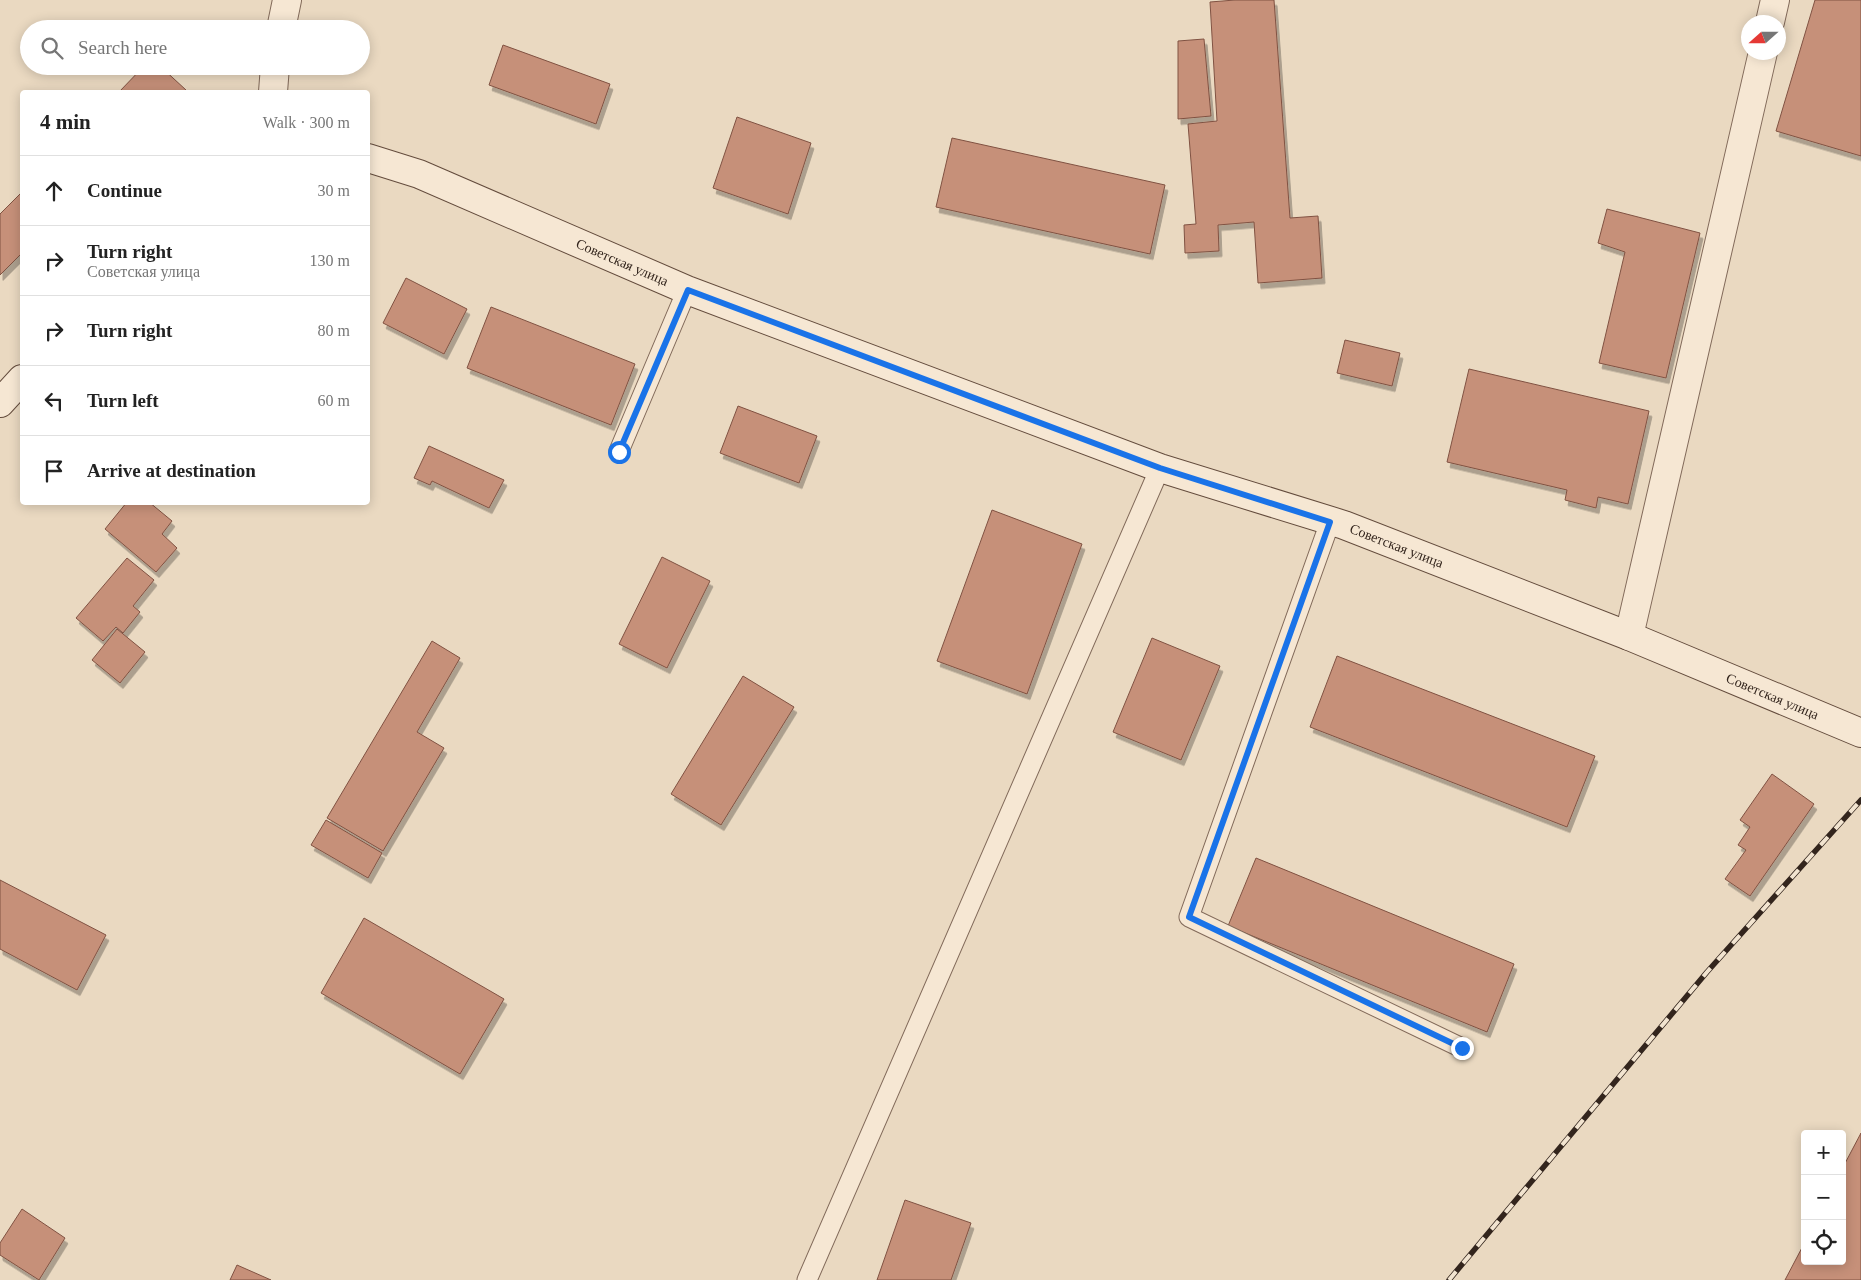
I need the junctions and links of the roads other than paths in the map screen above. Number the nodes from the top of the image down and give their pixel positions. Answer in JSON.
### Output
{"nodes":[{"id":1,"x":287,"y":0,"type":"edge"},
{"id":2,"x":1775,"y":0,"type":"edge"},
{"id":3,"x":1772,"y":15,"type":"edge"},
{"id":4,"x":283,"y":20,"type":"edge"},
{"id":5,"x":1761,"y":60,"type":"edge"},
{"id":6,"x":274,"y":75,"type":"edge"},
{"id":7,"x":273,"y":90,"type":"edge"},
{"id":8,"x":370,"y":159,"type":"edge"},
{"id":9,"x":688,"y":290,"type":"junction"},
{"id":10,"x":20,"y":381,"type":"edge"},
{"id":11,"x":0,"y":403,"type":"edge"},
{"id":12,"x":619,"y":452,"type":"dead end"},
{"id":13,"x":1160,"y":468,"type":"junction"},
{"id":14,"x":1330,"y":522,"type":"junction"},
{"id":15,"x":1629,"y":636,"type":"junction"},
{"id":16,"x":1861,"y":733,"type":"edge"},
{"id":17,"x":1462,"y":1048,"type":"dead end"},
{"id":18,"x":807,"y":1280,"type":"edge"}],
"edges":[{"from":1,"to":4,"type":"street"},
{"from":2,"to":3,"type":"street"},
{"from":5,"to":15,"type":"street"},
{"from":6,"to":7,"type":"street"},
{"from":8,"to":9,"type":"street","name":"Советская улица"},
{"from":9,"to":12,"type":"lane"},
{"from":9,"to":13,"type":"street","name":"Советская улица"},
{"from":10,"to":11,"type":"street"},
{"from":13,"to":14,"type":"street","name":"Советская улица"},
{"from":13,"to":18,"type":"lane"},
{"from":14,"to":15,"type":"street","name":"Советская улица"},
{"from":14,"to":17,"type":"lane"},
{"from":15,"to":16,"type":"street","name":"Советская улица"}]}
